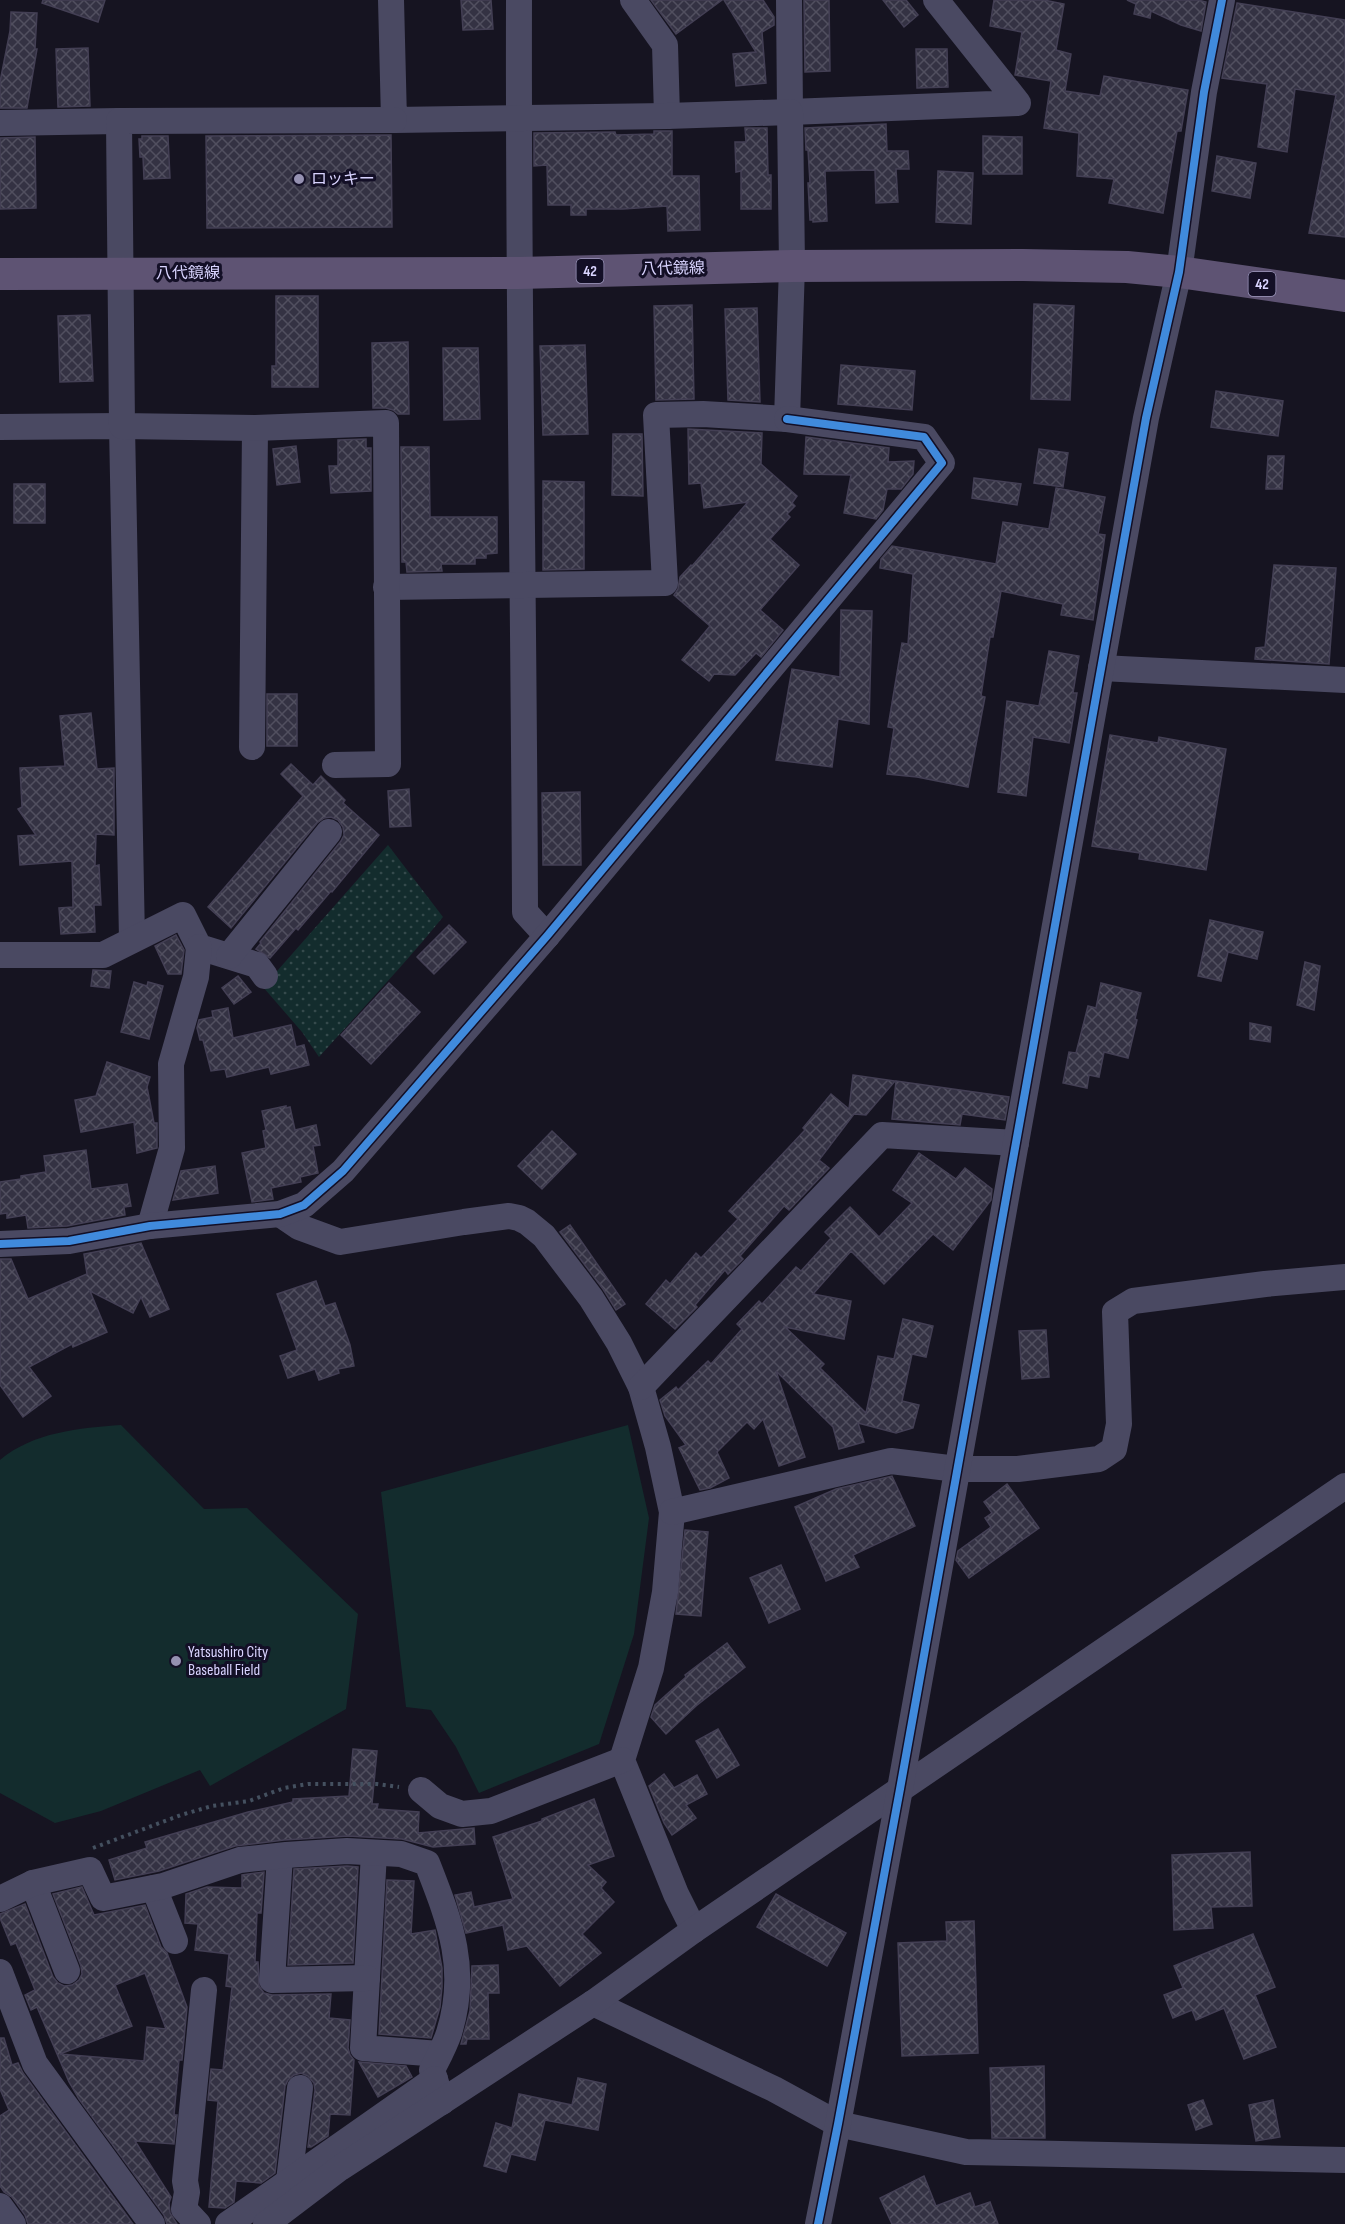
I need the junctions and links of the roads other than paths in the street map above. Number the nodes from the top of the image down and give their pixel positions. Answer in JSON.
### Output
{"nodes":[{"id":1,"x":391,"y":0,"type":"edge"},
{"id":2,"x":519,"y":0,"type":"edge"},
{"id":3,"x":633,"y":0,"type":"edge"},
{"id":4,"x":789,"y":0,"type":"edge"},
{"id":5,"x":936,"y":0,"type":"edge"},
{"id":6,"x":1222,"y":0,"type":"edge"},
{"id":7,"x":790,"y":112,"type":"junction"},
{"id":8,"x":667,"y":116,"type":"junction"},
{"id":9,"x":519,"y":118,"type":"junction"},
{"id":10,"x":394,"y":120,"type":"junction"},
{"id":11,"x":119,"y":122,"type":"junction"},
{"id":12,"x":0,"y":123,"type":"edge"},
{"id":13,"x":792,"y":266,"type":"junction"},
{"id":14,"x":1179,"y":272,"type":"junction"},
{"id":15,"x":519,"y":273,"type":"junction"},
{"id":16,"x":0,"y":274,"type":"edge"},
{"id":17,"x":121,"y":274,"type":"junction"},
{"id":18,"x":1345,"y":296,"type":"edge"},
{"id":19,"x":787,"y":419,"type":"junction"},
{"id":20,"x":122,"y":426,"type":"junction"},
{"id":21,"x":0,"y":428,"type":"edge"},
{"id":22,"x":255,"y":428,"type":"junction"},
{"id":23,"x":524,"y":585,"type":"junction"},
{"id":24,"x":386,"y":587,"type":"junction"},
{"id":25,"x":1101,"y":668,"type":"junction"},
{"id":26,"x":1345,"y":680,"type":"edge"},
{"id":27,"x":252,"y":747,"type":"dead end"},
{"id":28,"x":335,"y":765,"type":"dead end"},
{"id":29,"x":329,"y":832,"type":"dead end"},
{"id":30,"x":547,"y":936,"type":"junction"},
{"id":31,"x":132,"y":940,"type":"junction"},
{"id":32,"x":199,"y":947,"type":"junction"},
{"id":33,"x":0,"y":955,"type":"edge"},
{"id":34,"x":229,"y":956,"type":"junction"},
{"id":35,"x":265,"y":976,"type":"dead end"},
{"id":36,"x":1016,"y":1143,"type":"junction"},
{"id":37,"x":280,"y":1214,"type":"junction"},
{"id":38,"x":150,"y":1226,"type":"junction"},
{"id":39,"x":0,"y":1244,"type":"edge"},
{"id":40,"x":1345,"y":1277,"type":"edge"},
{"id":41,"x":641,"y":1387,"type":"junction"},
{"id":42,"x":957,"y":1468,"type":"junction"},
{"id":43,"x":1345,"y":1486,"type":"edge"},
{"id":44,"x":672,"y":1512,"type":"junction"},
{"id":45,"x":622,"y":1760,"type":"junction"},
{"id":46,"x":900,"y":1789,"type":"junction"},
{"id":47,"x":421,"y":1790,"type":"road end"},
{"id":48,"x":374,"y":1853,"type":"junction"},
{"id":49,"x":280,"y":1856,"type":"junction"},
{"id":50,"x":33,"y":1883,"type":"junction"},
{"id":51,"x":154,"y":1888,"type":"junction"},
{"id":52,"x":0,"y":1899,"type":"edge"},
{"id":53,"x":694,"y":1930,"type":"junction"},
{"id":54,"x":175,"y":1941,"type":"dead end"},
{"id":55,"x":67,"y":1971,"type":"dead end"},
{"id":56,"x":0,"y":1972,"type":"edge"},
{"id":57,"x":367,"y":1977,"type":"junction"},
{"id":58,"x":204,"y":1990,"type":"dead end"},
{"id":59,"x":592,"y":2003,"type":"junction"},
{"id":60,"x":439,"y":2078,"type":"junction"},
{"id":61,"x":300,"y":2088,"type":"dead end"},
{"id":62,"x":838,"y":2124,"type":"junction"},
{"id":63,"x":1345,"y":2160,"type":"edge"},
{"id":64,"x":289,"y":2181,"type":"junction"},
{"id":65,"x":0,"y":2206,"type":"edge"},
{"id":66,"x":13,"y":2224,"type":"edge"},
{"id":67,"x":152,"y":2224,"type":"edge"},
{"id":68,"x":198,"y":2224,"type":"edge"},
{"id":69,"x":228,"y":2224,"type":"edge"},
{"id":70,"x":266,"y":2224,"type":"edge"},
{"id":71,"x":818,"y":2224,"type":"edge"}],
"edges":[{"from":1,"to":10,"type":"street"},
{"from":2,"to":9,"type":"street"},
{"from":3,"to":8,"type":"street"},
{"from":4,"to":7,"type":"street"},
{"from":5,"to":7,"type":"street"},
{"from":6,"to":14,"type":"street"},
{"from":7,"to":8,"type":"street"},
{"from":7,"to":13,"type":"street"},
{"from":8,"to":9,"type":"street"},
{"from":9,"to":10,"type":"street"},
{"from":9,"to":15,"type":"street"},
{"from":10,"to":11,"type":"street"},
{"from":11,"to":12,"type":"street"},
{"from":11,"to":17,"type":"street"},
{"from":13,"to":14,"type":"main road","name":"八代鏡線","number":"42"},
{"from":13,"to":15,"type":"main road","name":"八代鏡線","number":"42"},
{"from":13,"to":19,"type":"street"},
{"from":14,"to":18,"type":"main road","name":"八代鏡線","number":"42"},
{"from":14,"to":25,"type":"street"},
{"from":15,"to":17,"type":"main road","name":"八代鏡線","number":"42"},
{"from":15,"to":23,"type":"street"},
{"from":16,"to":17,"type":"main road","name":"八代鏡線","number":"42"},
{"from":17,"to":20,"type":"street"},
{"from":19,"to":23,"type":"street"},
{"from":19,"to":30,"type":"street"},
{"from":20,"to":21,"type":"street"},
{"from":20,"to":22,"type":"street"},
{"from":20,"to":31,"type":"street"},
{"from":22,"to":24,"type":"street"},
{"from":22,"to":27,"type":"street"},
{"from":23,"to":24,"type":"street"},
{"from":23,"to":30,"type":"street"},
{"from":24,"to":28,"type":"street"},
{"from":25,"to":26,"type":"street"},
{"from":25,"to":36,"type":"street"},
{"from":29,"to":34,"type":"street"},
{"from":30,"to":37,"type":"street"},
{"from":31,"to":32,"type":"street"},
{"from":31,"to":33,"type":"street"},
{"from":32,"to":34,"type":"street"},
{"from":32,"to":38,"type":"street"},
{"from":34,"to":35,"type":"street"},
{"from":36,"to":41,"type":"street"},
{"from":36,"to":42,"type":"street"},
{"from":37,"to":38,"type":"street"},
{"from":37,"to":41,"type":"street"},
{"from":38,"to":39,"type":"street"},
{"from":40,"to":42,"type":"street"},
{"from":41,"to":44,"type":"street"},
{"from":42,"to":44,"type":"street"},
{"from":42,"to":46,"type":"street"},
{"from":43,"to":46,"type":"street"},
{"from":44,"to":45,"type":"street"},
{"from":45,"to":47,"type":"street"},
{"from":45,"to":53,"type":"street"},
{"from":46,"to":53,"type":"street"},
{"from":46,"to":62,"type":"street"},
{"from":48,"to":49,"type":"street"},
{"from":48,"to":57,"type":"street"},
{"from":48,"to":60,"type":"street"},
{"from":49,"to":51,"type":"street"},
{"from":49,"to":57,"type":"street"},
{"from":50,"to":51,"type":"street"},
{"from":50,"to":52,"type":"street"},
{"from":50,"to":55,"type":"street"},
{"from":51,"to":54,"type":"street"},
{"from":53,"to":59,"type":"street"},
{"from":56,"to":67,"type":"street"},
{"from":57,"to":60,"type":"street"},
{"from":58,"to":68,"type":"street"},
{"from":59,"to":60,"type":"street"},
{"from":59,"to":62,"type":"street"},
{"from":60,"to":64,"type":"street"},
{"from":60,"to":70,"type":"street"},
{"from":61,"to":64,"type":"street"},
{"from":62,"to":63,"type":"street"},
{"from":62,"to":71,"type":"street"},
{"from":64,"to":69,"type":"street"},
{"from":65,"to":66,"type":"street"}]}
